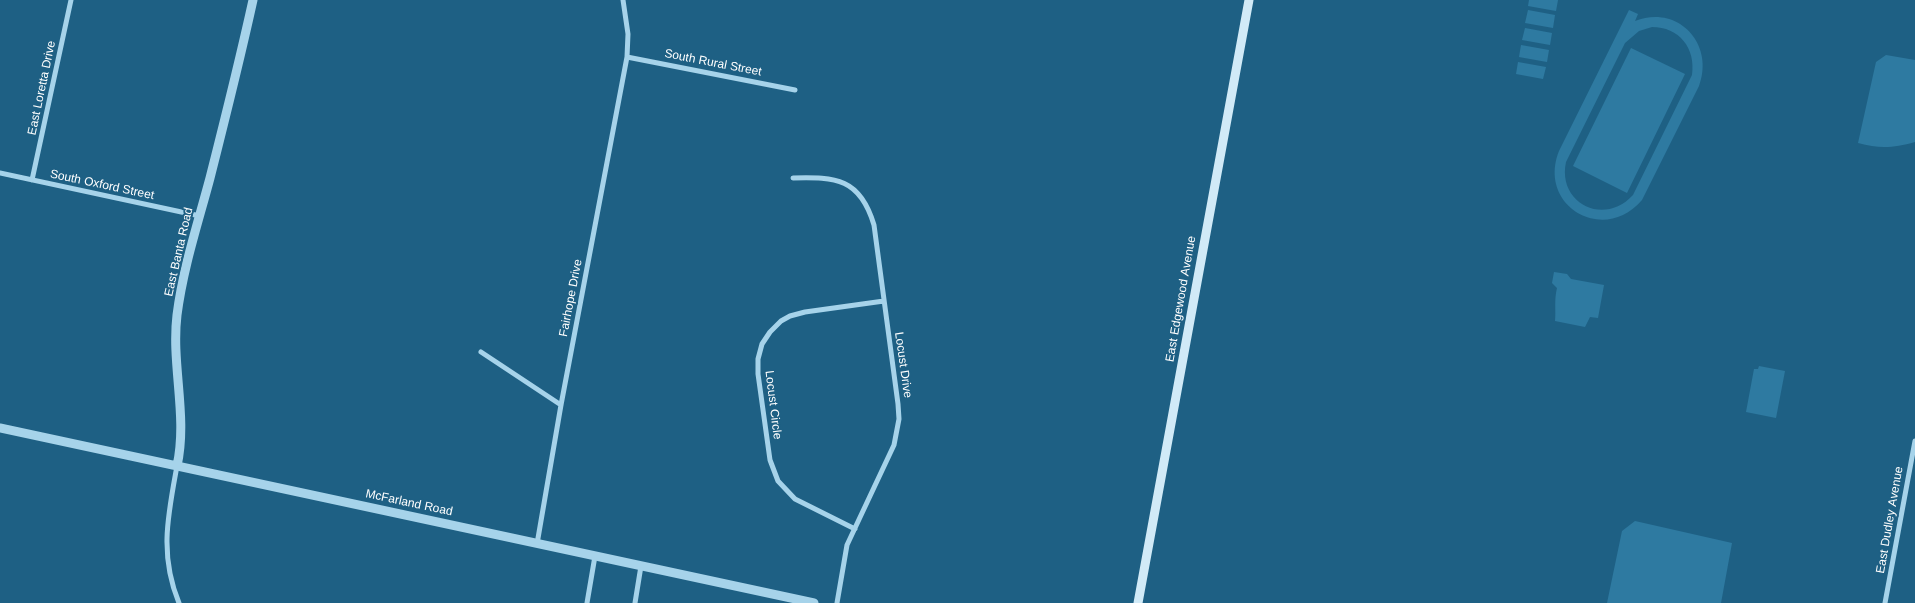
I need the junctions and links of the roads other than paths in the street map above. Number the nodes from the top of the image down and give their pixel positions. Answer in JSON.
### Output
{"nodes":[{"id":1,"x":71,"y":0,"type":"edge"},
{"id":2,"x":253,"y":0,"type":"edge"},
{"id":3,"x":623,"y":0,"type":"edge"},
{"id":4,"x":1249,"y":0,"type":"edge"},
{"id":5,"x":628,"y":57,"type":"junction"},
{"id":6,"x":795,"y":90,"type":"dead end"},
{"id":7,"x":0,"y":173,"type":"edge"},
{"id":8,"x":793,"y":178,"type":"dead end"},
{"id":9,"x":32,"y":180,"type":"junction"},
{"id":10,"x":200,"y":216,"type":"junction"},
{"id":11,"x":884,"y":300,"type":"junction"},
{"id":12,"x":481,"y":352,"type":"dead end"},
{"id":13,"x":561,"y":405,"type":"junction"},
{"id":14,"x":0,"y":428,"type":"edge"},
{"id":15,"x":1915,"y":441,"type":"edge"},
{"id":16,"x":177,"y":466,"type":"junction"},
{"id":17,"x":854,"y":529,"type":"junction"},
{"id":18,"x":537,"y":544,"type":"junction"},
{"id":19,"x":595,"y":556,"type":"junction"},
{"id":20,"x":641,"y":566,"type":"junction"},
{"id":21,"x":179,"y":603,"type":"edge"},
{"id":22,"x":586,"y":603,"type":"edge"},
{"id":23,"x":635,"y":603,"type":"edge"},
{"id":24,"x":814,"y":603,"type":"edge"},
{"id":25,"x":837,"y":603,"type":"edge"},
{"id":26,"x":1138,"y":603,"type":"edge"},
{"id":27,"x":1885,"y":603,"type":"edge"}],
"edges":[{"from":1,"to":9,"type":"street","name":"East Loretta Drive"},
{"from":2,"to":10,"type":"street","name":"East Banta Road"},
{"from":3,"to":5,"type":"street","name":"Fairhope Drive"},
{"from":4,"to":26,"type":"main road","name":"East Edgewood Avenue"},
{"from":5,"to":6,"type":"street","name":"South Rural Street"},
{"from":5,"to":13,"type":"street","name":"Fairhope Drive"},
{"from":7,"to":9,"type":"street","name":"South Oxford Street"},
{"from":8,"to":11,"type":"street","name":"Locust Drive"},
{"from":9,"to":10,"type":"street","name":"South Oxford Street"},
{"from":10,"to":16,"type":"street","name":"East Banta Road"},
{"from":11,"to":17,"type":"street","name":"Locust Drive"},
{"from":11,"to":17,"type":"street","name":"Locust Circle"},
{"from":12,"to":13,"type":"street"},
{"from":13,"to":18,"type":"street","name":"Fairhope Drive"},
{"from":14,"to":16,"type":"street","name":"McFarland Road"},
{"from":15,"to":27,"type":"street","name":"East Dudley Avenue"},
{"from":16,"to":18,"type":"street","name":"McFarland Road"},
{"from":16,"to":21,"type":"street","name":"East Banta Road"},
{"from":17,"to":25,"type":"street","name":"Locust Drive"},
{"from":18,"to":19,"type":"street","name":"McFarland Road"},
{"from":19,"to":20,"type":"street","name":"McFarland Road"},
{"from":19,"to":22,"type":"street"},
{"from":20,"to":23,"type":"street"},
{"from":20,"to":24,"type":"street","name":"McFarland Road"}]}
